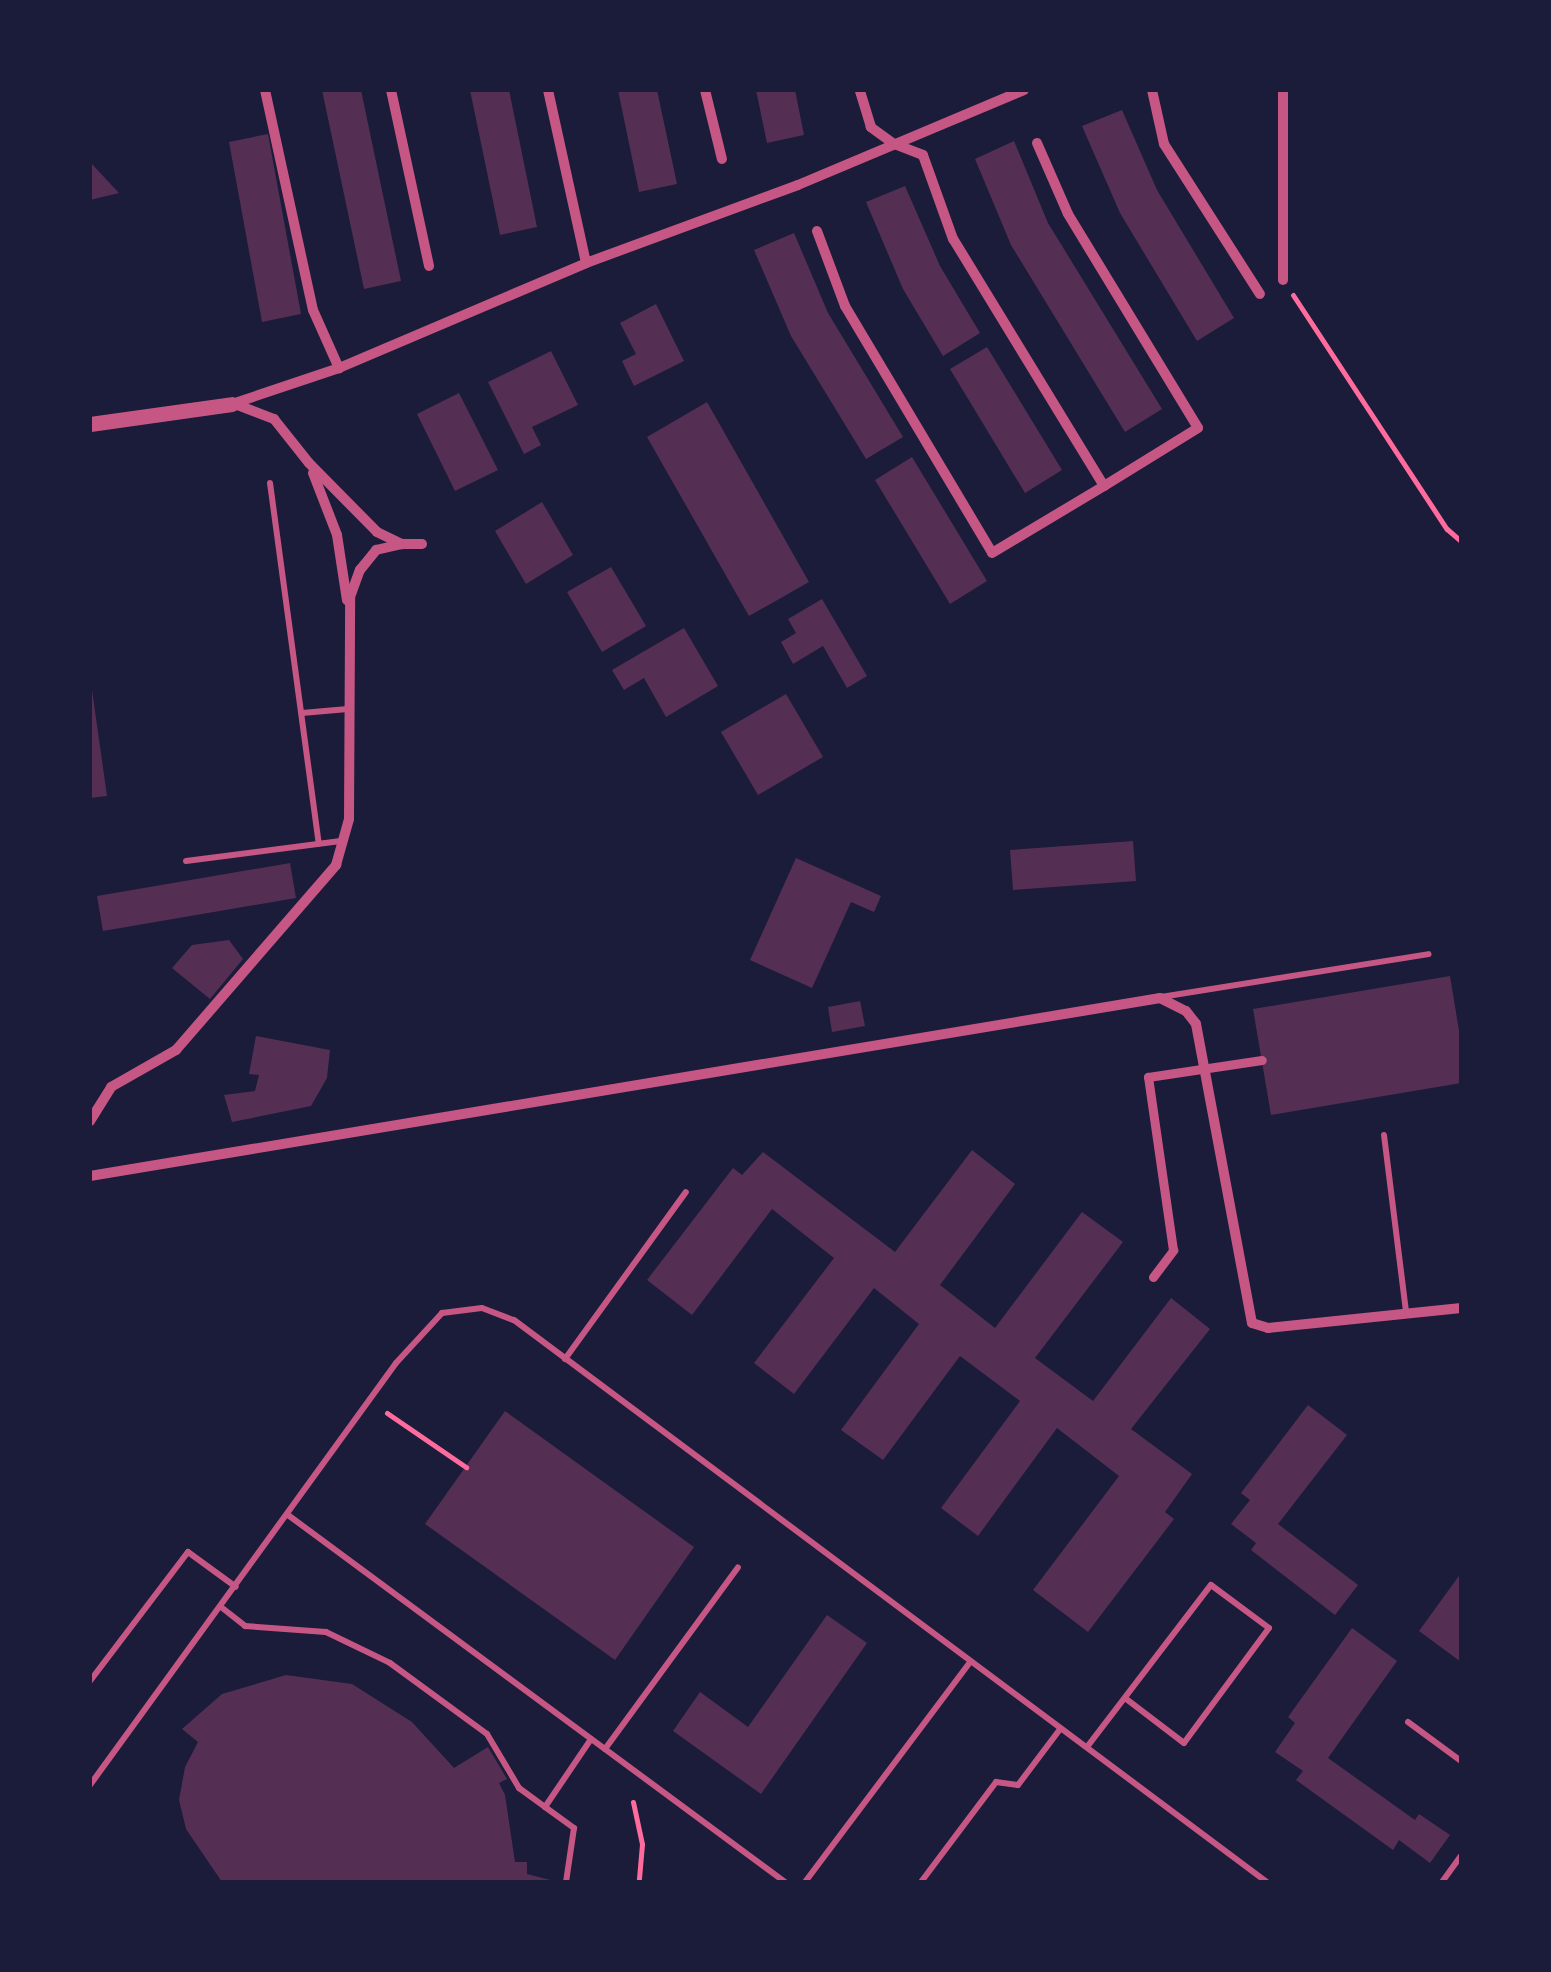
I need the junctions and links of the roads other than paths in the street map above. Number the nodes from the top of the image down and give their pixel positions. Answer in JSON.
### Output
{"nodes":[{"id":1,"x":265,"y":90,"type":"edge"},
{"id":2,"x":391,"y":90,"type":"edge"},
{"id":3,"x":548,"y":90,"type":"edge"},
{"id":4,"x":705,"y":90,"type":"edge"},
{"id":5,"x":860,"y":90,"type":"edge"},
{"id":6,"x":1152,"y":90,"type":"edge"},
{"id":7,"x":1283,"y":90,"type":"edge"},
{"id":8,"x":1017,"y":91,"type":"edge"},
{"id":9,"x":1037,"y":142,"type":"dead end"},
{"id":10,"x":894,"y":144,"type":"junction"},
{"id":11,"x":722,"y":159,"type":"dead end"},
{"id":12,"x":817,"y":232,"type":"dead end"},
{"id":13,"x":586,"y":264,"type":"junction"},
{"id":14,"x":429,"y":266,"type":"dead end"},
{"id":15,"x":1283,"y":280,"type":"road end"},
{"id":16,"x":1260,"y":294,"type":"dead end"},
{"id":17,"x":339,"y":368,"type":"junction"},
{"id":18,"x":232,"y":404,"type":"junction"},
{"id":19,"x":90,"y":424,"type":"edge"},
{"id":20,"x":308,"y":463,"type":"junction"},
{"id":21,"x":270,"y":483,"type":"dead end"},
{"id":22,"x":1104,"y":486,"type":"junction"},
{"id":23,"x":402,"y":544,"type":"junction"},
{"id":24,"x":422,"y":544,"type":"dead end"},
{"id":25,"x":348,"y":609,"type":"junction"},
{"id":26,"x":348,"y":709,"type":"junction"},
{"id":27,"x":302,"y":714,"type":"junction"},
{"id":28,"x":342,"y":841,"type":"junction"},
{"id":29,"x":319,"y":844,"type":"junction"},
{"id":30,"x":186,"y":861,"type":"dead end"},
{"id":31,"x":1429,"y":954,"type":"dead end"},
{"id":32,"x":1160,"y":998,"type":"junction"},
{"id":33,"x":1262,"y":1060,"type":"dead end"},
{"id":34,"x":1204,"y":1068,"type":"junction"},
{"id":35,"x":90,"y":1122,"type":"edge"},
{"id":36,"x":1384,"y":1135,"type":"dead end"},
{"id":37,"x":90,"y":1176,"type":"edge"},
{"id":38,"x":686,"y":1192,"type":"dead end"},
{"id":39,"x":1153,"y":1277,"type":"dead end"},
{"id":40,"x":1461,"y":1308,"type":"edge"},
{"id":41,"x":1406,"y":1312,"type":"junction"},
{"id":42,"x":565,"y":1358,"type":"junction"},
{"id":43,"x":288,"y":1515,"type":"junction"},
{"id":44,"x":738,"y":1567,"type":"dead end"},
{"id":45,"x":236,"y":1587,"type":"junction"},
{"id":46,"x":221,"y":1607,"type":"junction"},
{"id":47,"x":971,"y":1661,"type":"junction"},
{"id":48,"x":90,"y":1682,"type":"edge"},
{"id":49,"x":1125,"y":1698,"type":"junction"},
{"id":50,"x":1408,"y":1722,"type":"dead end"},
{"id":51,"x":1061,"y":1728,"type":"junction"},
{"id":52,"x":591,"y":1738,"type":"junction"},
{"id":53,"x":1087,"y":1748,"type":"junction"},
{"id":54,"x":605,"y":1749,"type":"junction"},
{"id":55,"x":1461,"y":1760,"type":"edge"},
{"id":56,"x":90,"y":1785,"type":"edge"},
{"id":57,"x":545,"y":1806,"type":"junction"},
{"id":58,"x":1461,"y":1856,"type":"edge"},
{"id":59,"x":566,"y":1882,"type":"edge"},
{"id":60,"x":785,"y":1882,"type":"edge"},
{"id":61,"x":804,"y":1882,"type":"edge"},
{"id":62,"x":921,"y":1882,"type":"edge"},
{"id":63,"x":1267,"y":1882,"type":"edge"},
{"id":64,"x":1442,"y":1882,"type":"edge"}],
"edges":[{"from":1,"to":17,"type":"street"},
{"from":2,"to":14,"type":"street"},
{"from":3,"to":13,"type":"street"},
{"from":4,"to":11,"type":"street"},
{"from":5,"to":10,"type":"street"},
{"from":6,"to":16,"type":"street"},
{"from":7,"to":15,"type":"street"},
{"from":8,"to":10,"type":"street"},
{"from":9,"to":22,"type":"street"},
{"from":10,"to":13,"type":"street"},
{"from":10,"to":22,"type":"street"},
{"from":12,"to":22,"type":"street"},
{"from":13,"to":17,"type":"street"},
{"from":17,"to":18,"type":"street"},
{"from":18,"to":19,"type":"street"},
{"from":18,"to":20,"type":"street"},
{"from":20,"to":23,"type":"street"},
{"from":20,"to":25,"type":"street"},
{"from":21,"to":27,"type":"lane"},
{"from":23,"to":24,"type":"street"},
{"from":23,"to":25,"type":"street"},
{"from":25,"to":26,"type":"street"},
{"from":26,"to":27,"type":"lane"},
{"from":26,"to":28,"type":"street"},
{"from":27,"to":29,"type":"lane"},
{"from":28,"to":29,"type":"lane"},
{"from":28,"to":35,"type":"street"},
{"from":29,"to":30,"type":"lane"},
{"from":31,"to":32,"type":"lane"},
{"from":32,"to":34,"type":"street"},
{"from":32,"to":37,"type":"street"},
{"from":33,"to":34,"type":"street"},
{"from":34,"to":39,"type":"street"},
{"from":34,"to":41,"type":"street"},
{"from":36,"to":41,"type":"lane"},
{"from":38,"to":42,"type":"lane"},
{"from":40,"to":41,"type":"street"},
{"from":42,"to":43,"type":"lane"},
{"from":42,"to":47,"type":"lane"},
{"from":43,"to":45,"type":"lane"},
{"from":43,"to":52,"type":"lane"},
{"from":44,"to":54,"type":"lane"},
{"from":45,"to":46,"type":"lane"},
{"from":45,"to":48,"type":"lane"},
{"from":46,"to":56,"type":"lane"},
{"from":46,"to":57,"type":"lane"},
{"from":47,"to":51,"type":"lane"},
{"from":47,"to":61,"type":"lane"},
{"from":49,"to":49,"type":"lane"},
{"from":49,"to":53,"type":"lane"},
{"from":50,"to":55,"type":"lane"},
{"from":51,"to":53,"type":"lane"},
{"from":51,"to":62,"type":"lane"},
{"from":52,"to":54,"type":"lane"},
{"from":52,"to":57,"type":"lane"},
{"from":53,"to":63,"type":"lane"},
{"from":54,"to":60,"type":"lane"},
{"from":57,"to":59,"type":"lane"},
{"from":58,"to":64,"type":"lane"}]}
